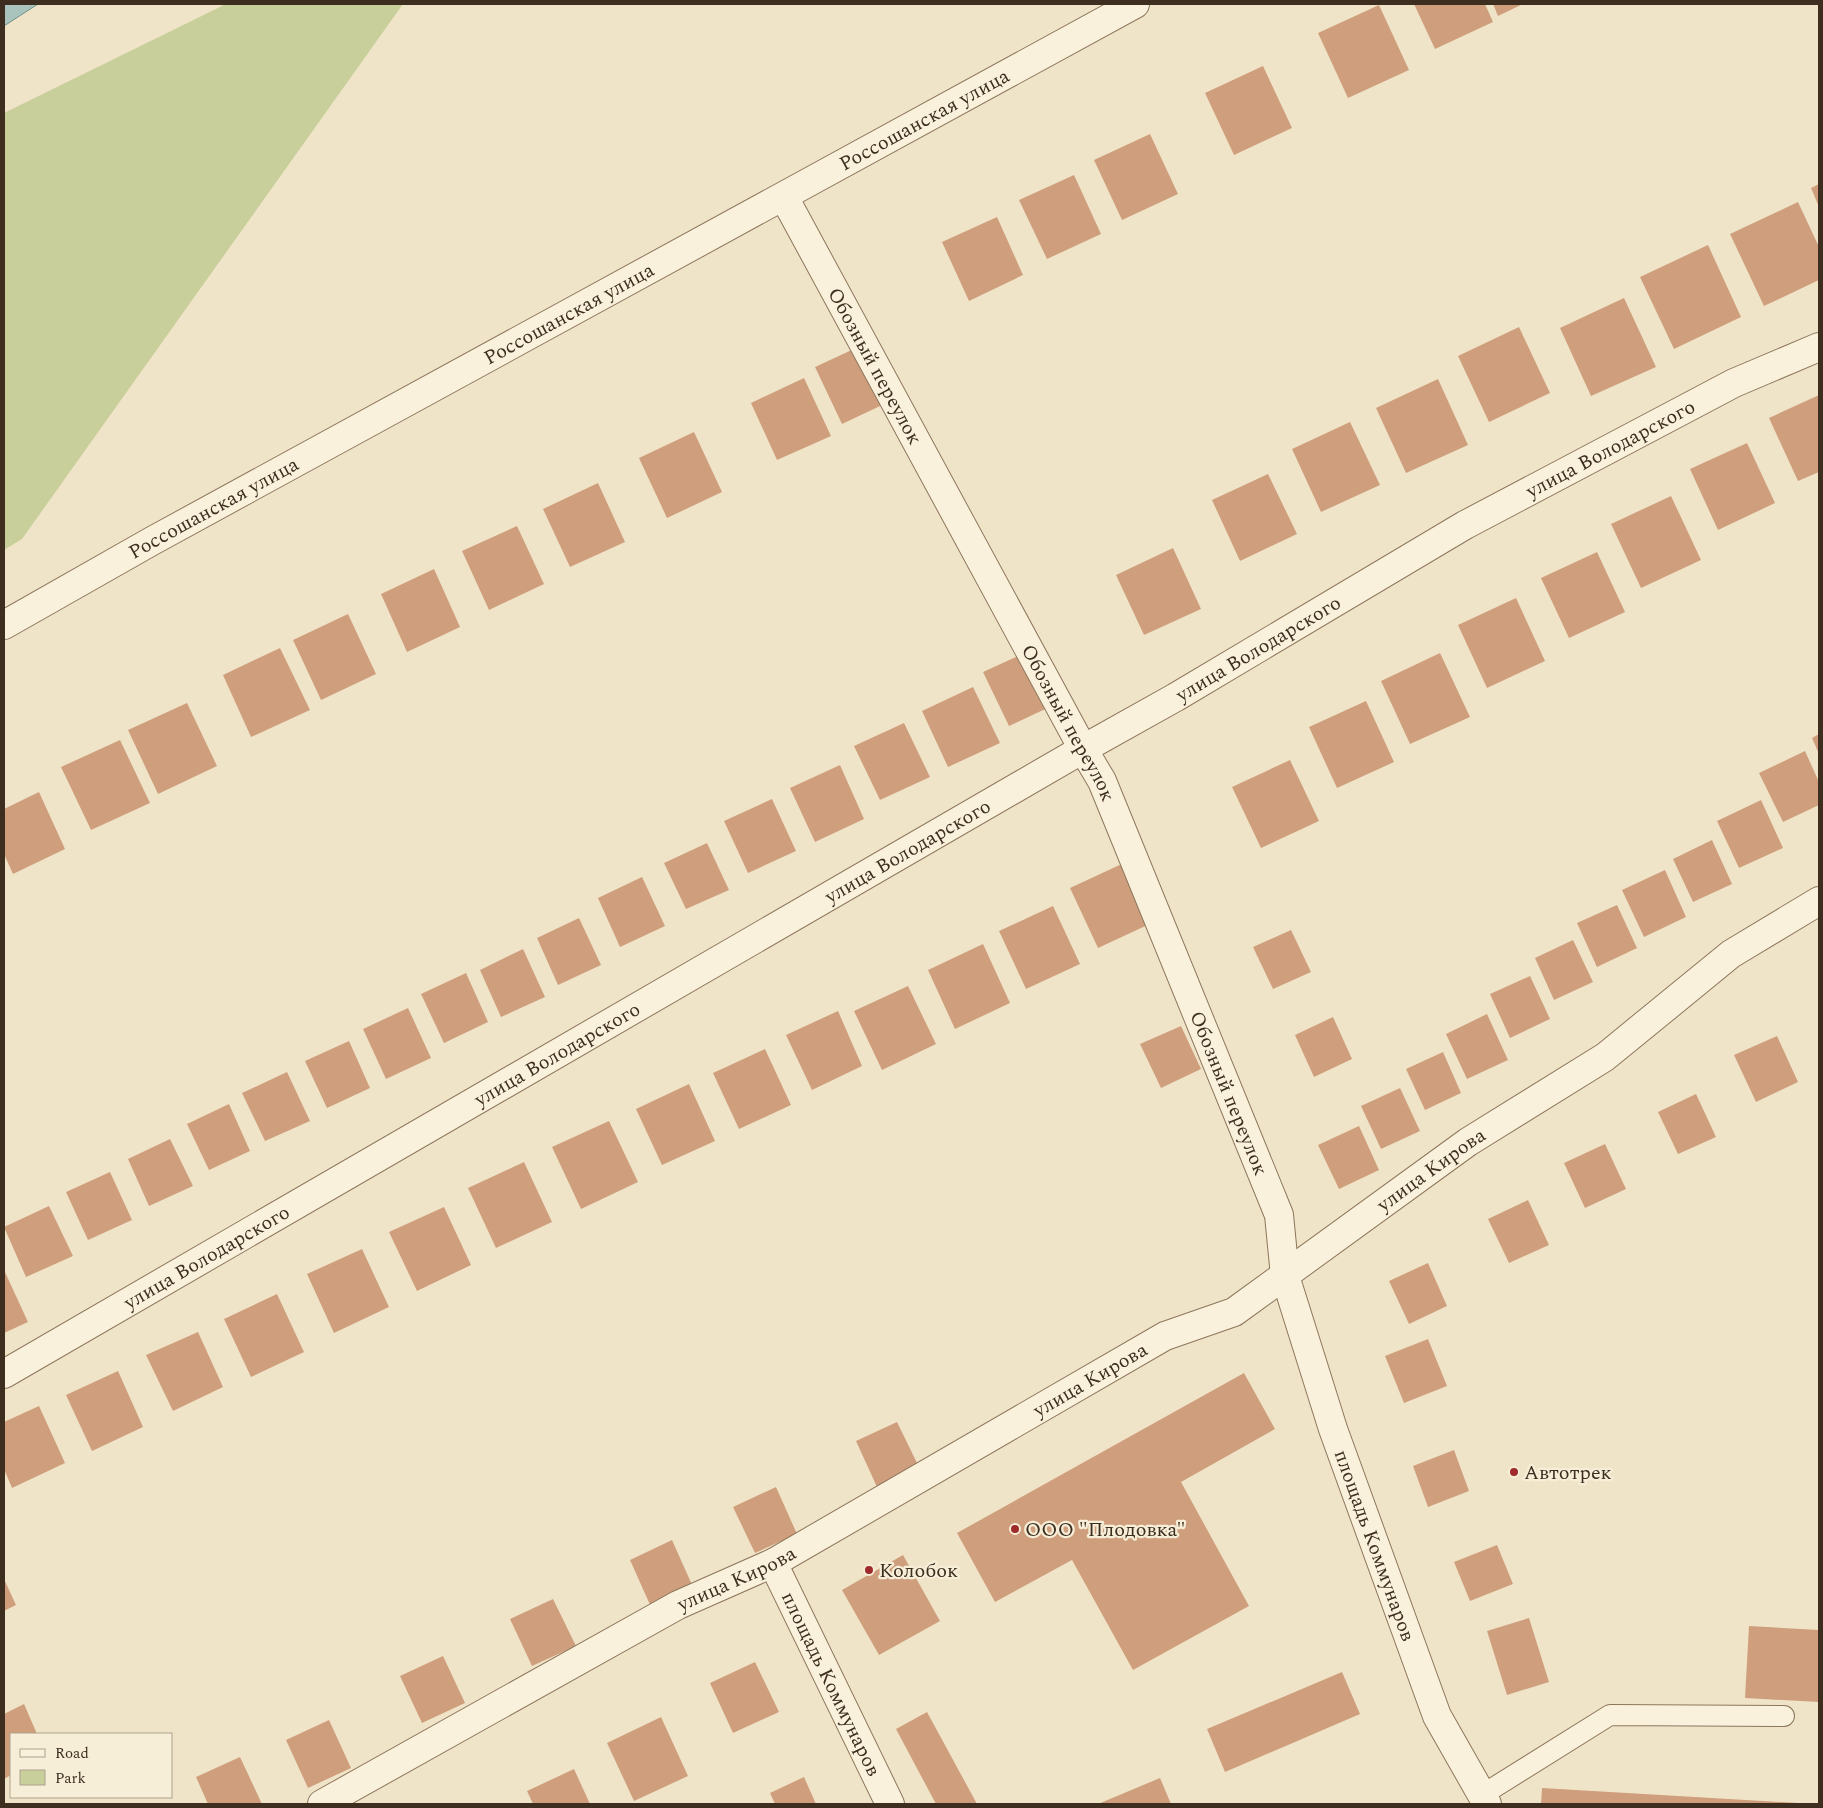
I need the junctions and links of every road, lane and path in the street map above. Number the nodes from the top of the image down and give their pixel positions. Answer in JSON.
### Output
{"nodes":[{"id":1,"x":1135,"y":4,"type":"edge"},
{"id":2,"x":784,"y":197,"type":"junction"},
{"id":3,"x":1819,"y":347,"type":"edge"},
{"id":4,"x":4,"y":625,"type":"edge"},
{"id":5,"x":1082,"y":749,"type":"junction"},
{"id":6,"x":1819,"y":901,"type":"edge"},
{"id":7,"x":1285,"y":1276,"type":"junction"},
{"id":8,"x":4,"y":1374,"type":"edge"},
{"id":9,"x":773,"y":1563,"type":"junction"},
{"id":10,"x":1784,"y":1716,"type":"dead end"},
{"id":11,"x":1484,"y":1800,"type":"edge"},
{"id":12,"x":322,"y":1804,"type":"edge"},
{"id":13,"x":890,"y":1804,"type":"edge"}],
"edges":[{"from":1,"to":2,"type":"street","name":"Россошанская улица"},
{"from":2,"to":4,"type":"street","name":"Россошанская улица"},
{"from":2,"to":5,"type":"street","name":"Обозный переулок"},
{"from":3,"to":5,"type":"street","name":"улица Володарского"},
{"from":5,"to":7,"type":"street","name":"Обозный переулок"},
{"from":5,"to":8,"type":"street","name":"улица Володарского"},
{"from":6,"to":7,"type":"street","name":"улица Кирова"},
{"from":7,"to":9,"type":"street","name":"улица Кирова"},
{"from":7,"to":11,"type":"street","name":"площадь Коммунаров"},
{"from":9,"to":12,"type":"street","name":"улица Кирова"},
{"from":9,"to":13,"type":"street","name":"площадь Коммунаров"},
{"from":10,"to":11,"type":"lane"}]}
